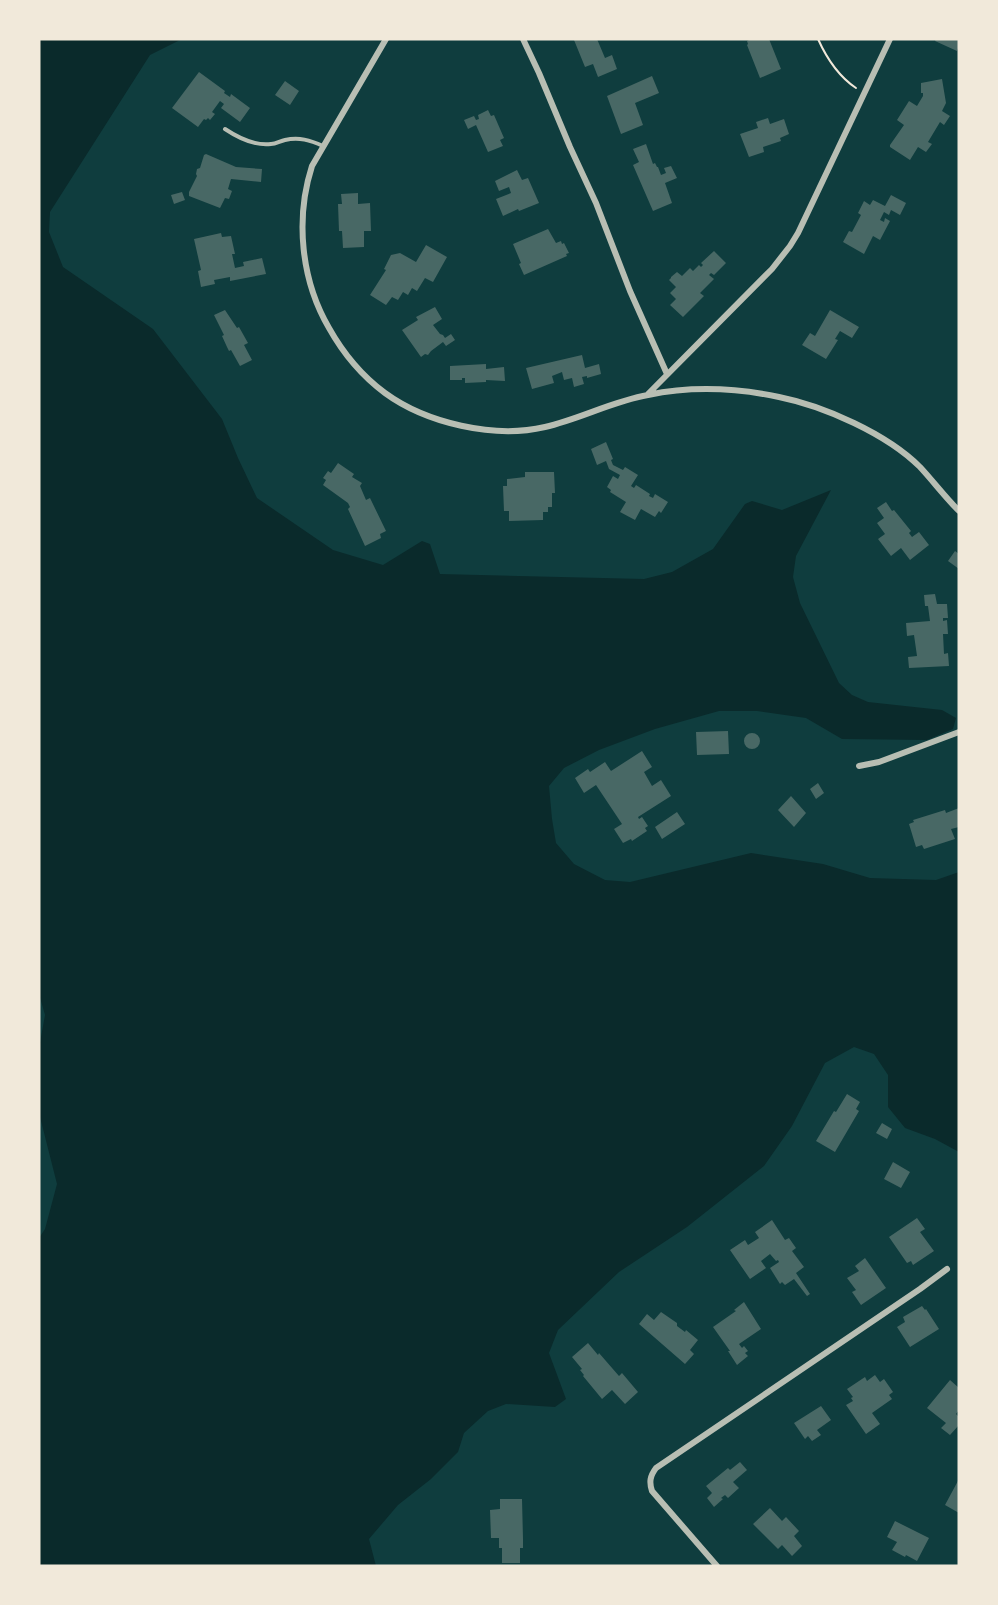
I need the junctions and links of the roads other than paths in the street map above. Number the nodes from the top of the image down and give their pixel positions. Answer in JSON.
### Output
{"nodes":[{"id":1,"x":386,"y":39,"type":"edge"},
{"id":2,"x":523,"y":39,"type":"edge"},
{"id":3,"x":890,"y":39,"type":"edge"},
{"id":4,"x":225,"y":129,"type":"dead end"},
{"id":5,"x":323,"y":146,"type":"junction"},
{"id":6,"x":667,"y":374,"type":"junction"},
{"id":7,"x":647,"y":395,"type":"junction"},
{"id":8,"x":959,"y":511,"type":"edge"},
{"id":9,"x":959,"y":732,"type":"edge"},
{"id":10,"x":859,"y":766,"type":"dead end"},
{"id":11,"x":946,"y":1269,"type":"dead end"},
{"id":12,"x":717,"y":1566,"type":"edge"}],
"edges":[{"from":1,"to":5,"type":"street"},
{"from":2,"to":6,"type":"street"},
{"from":3,"to":6,"type":"street"},
{"from":4,"to":5,"type":"lane"},
{"from":5,"to":7,"type":"street"},
{"from":6,"to":7,"type":"street"},
{"from":7,"to":8,"type":"street"},
{"from":9,"to":10,"type":"street"},
{"from":11,"to":12,"type":"street"}]}
